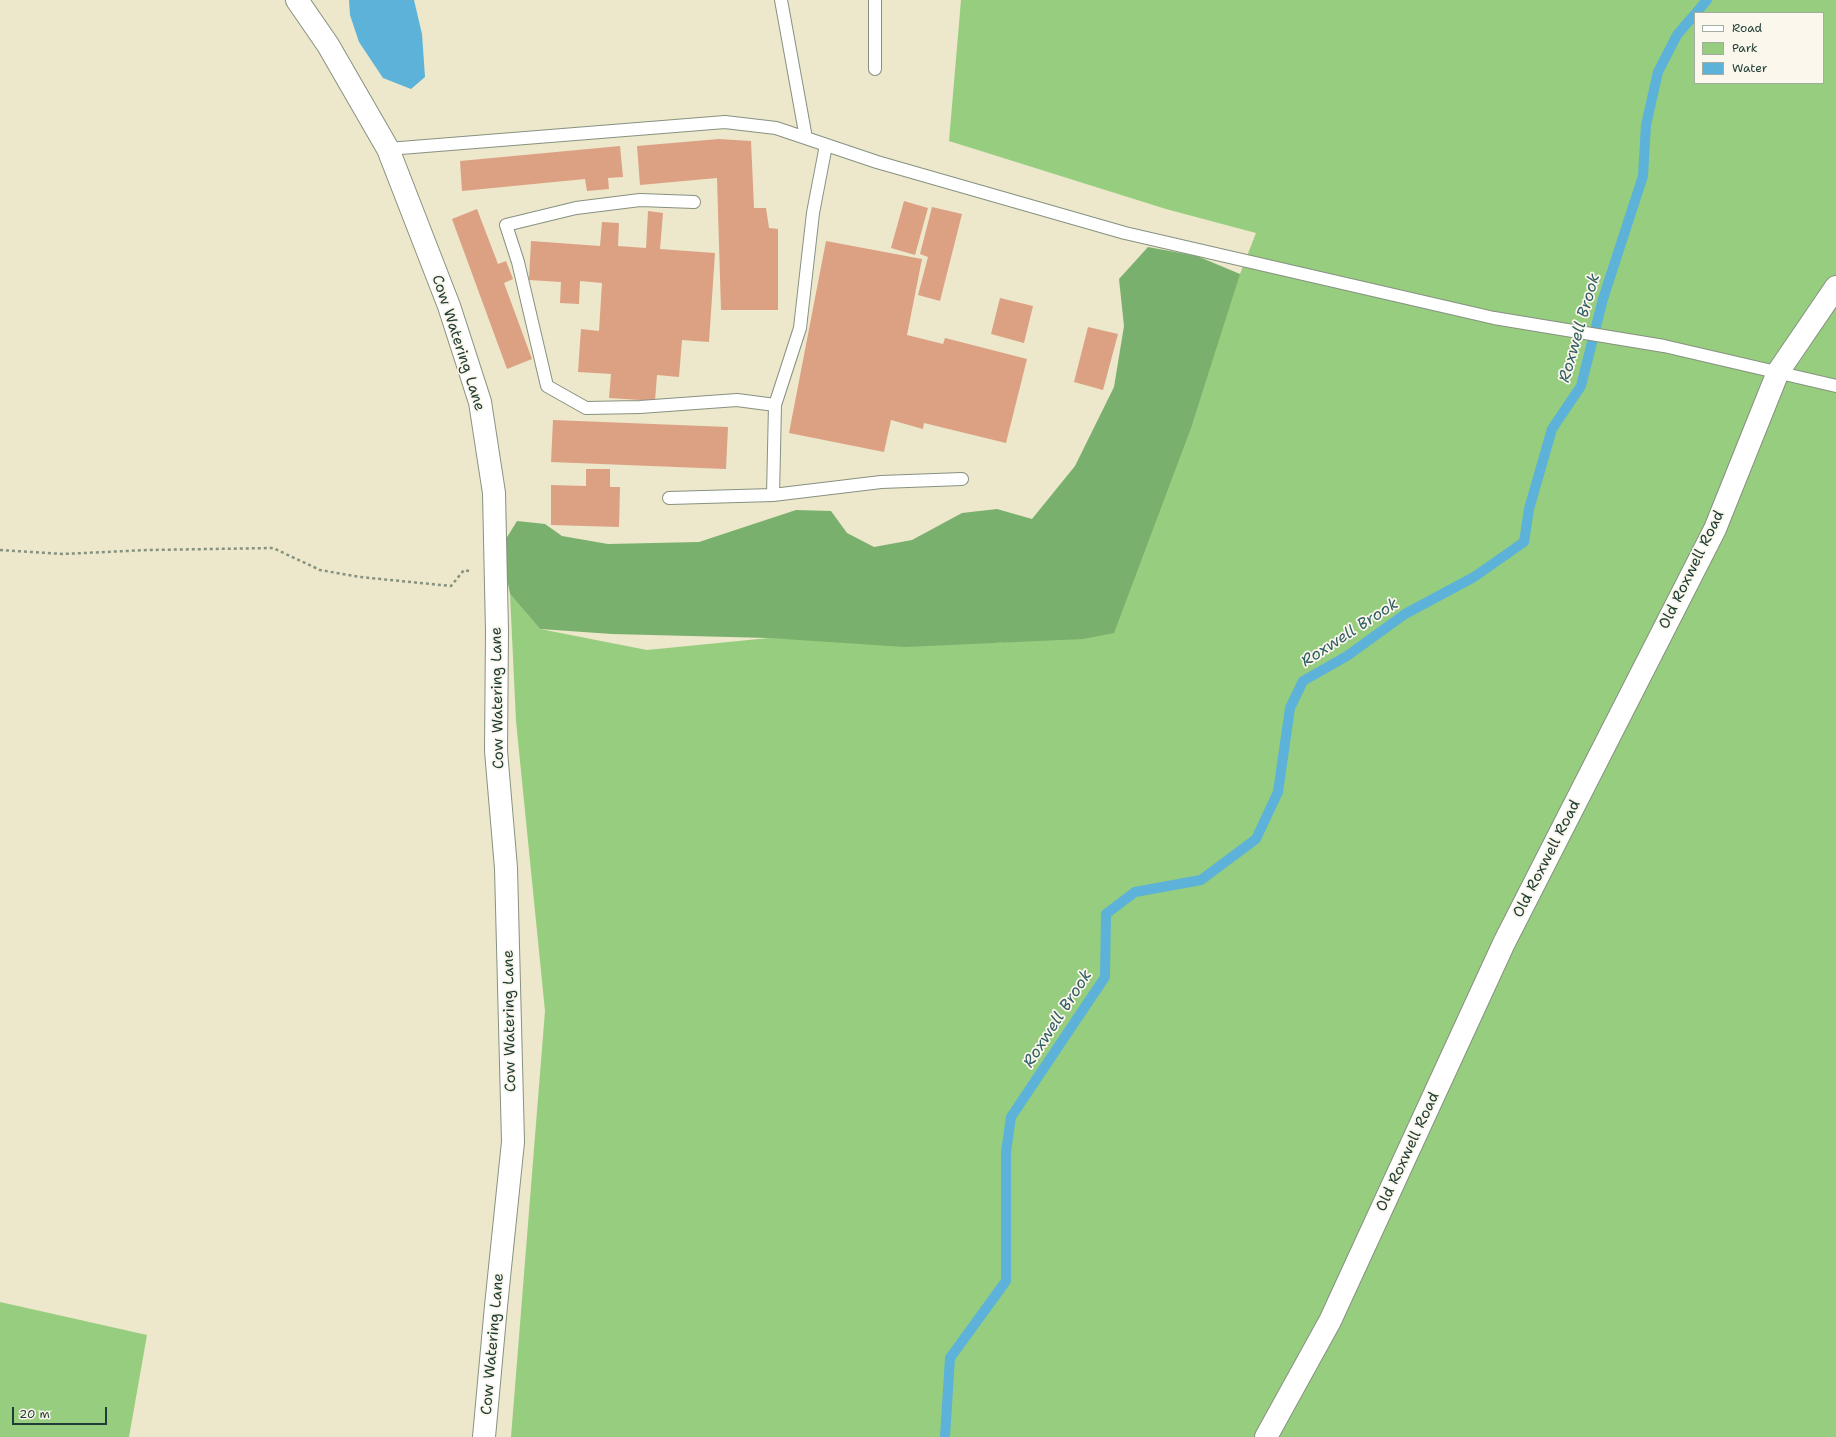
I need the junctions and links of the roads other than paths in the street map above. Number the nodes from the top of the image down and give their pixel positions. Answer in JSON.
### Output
{"nodes":[{"id":1,"x":297,"y":0,"type":"edge"},
{"id":2,"x":781,"y":0,"type":"edge"},
{"id":3,"x":875,"y":0,"type":"edge"},
{"id":4,"x":875,"y":69,"type":"dead end"},
{"id":5,"x":806,"y":138,"type":"junction"},
{"id":6,"x":826,"y":145,"type":"junction"},
{"id":7,"x":388,"y":149,"type":"junction"},
{"id":8,"x":694,"y":202,"type":"dead end"},
{"id":9,"x":1836,"y":287,"type":"edge"},
{"id":10,"x":1778,"y":372,"type":"junction"},
{"id":11,"x":1836,"y":386,"type":"edge"},
{"id":12,"x":775,"y":405,"type":"junction"},
{"id":13,"x":962,"y":479,"type":"dead end"},
{"id":14,"x":773,"y":495,"type":"junction"},
{"id":15,"x":669,"y":498,"type":"dead end"},
{"id":16,"x":484,"y":1437,"type":"edge"},
{"id":17,"x":1266,"y":1437,"type":"edge"}],
"edges":[{"from":1,"to":7,"type":"street","name":"Cow Watering Lane"},
{"from":2,"to":5,"type":"lane"},
{"from":3,"to":4,"type":"lane"},
{"from":5,"to":6,"type":"lane"},
{"from":5,"to":7,"type":"lane"},
{"from":6,"to":10,"type":"lane"},
{"from":6,"to":12,"type":"lane"},
{"from":7,"to":16,"type":"street","name":"Cow Watering Lane"},
{"from":8,"to":12,"type":"lane"},
{"from":9,"to":10,"type":"street","name":"Old Roxwell Road"},
{"from":10,"to":11,"type":"lane"},
{"from":10,"to":17,"type":"street","name":"Old Roxwell Road"},
{"from":12,"to":14,"type":"lane"},
{"from":13,"to":14,"type":"lane"},
{"from":14,"to":15,"type":"lane"}]}
